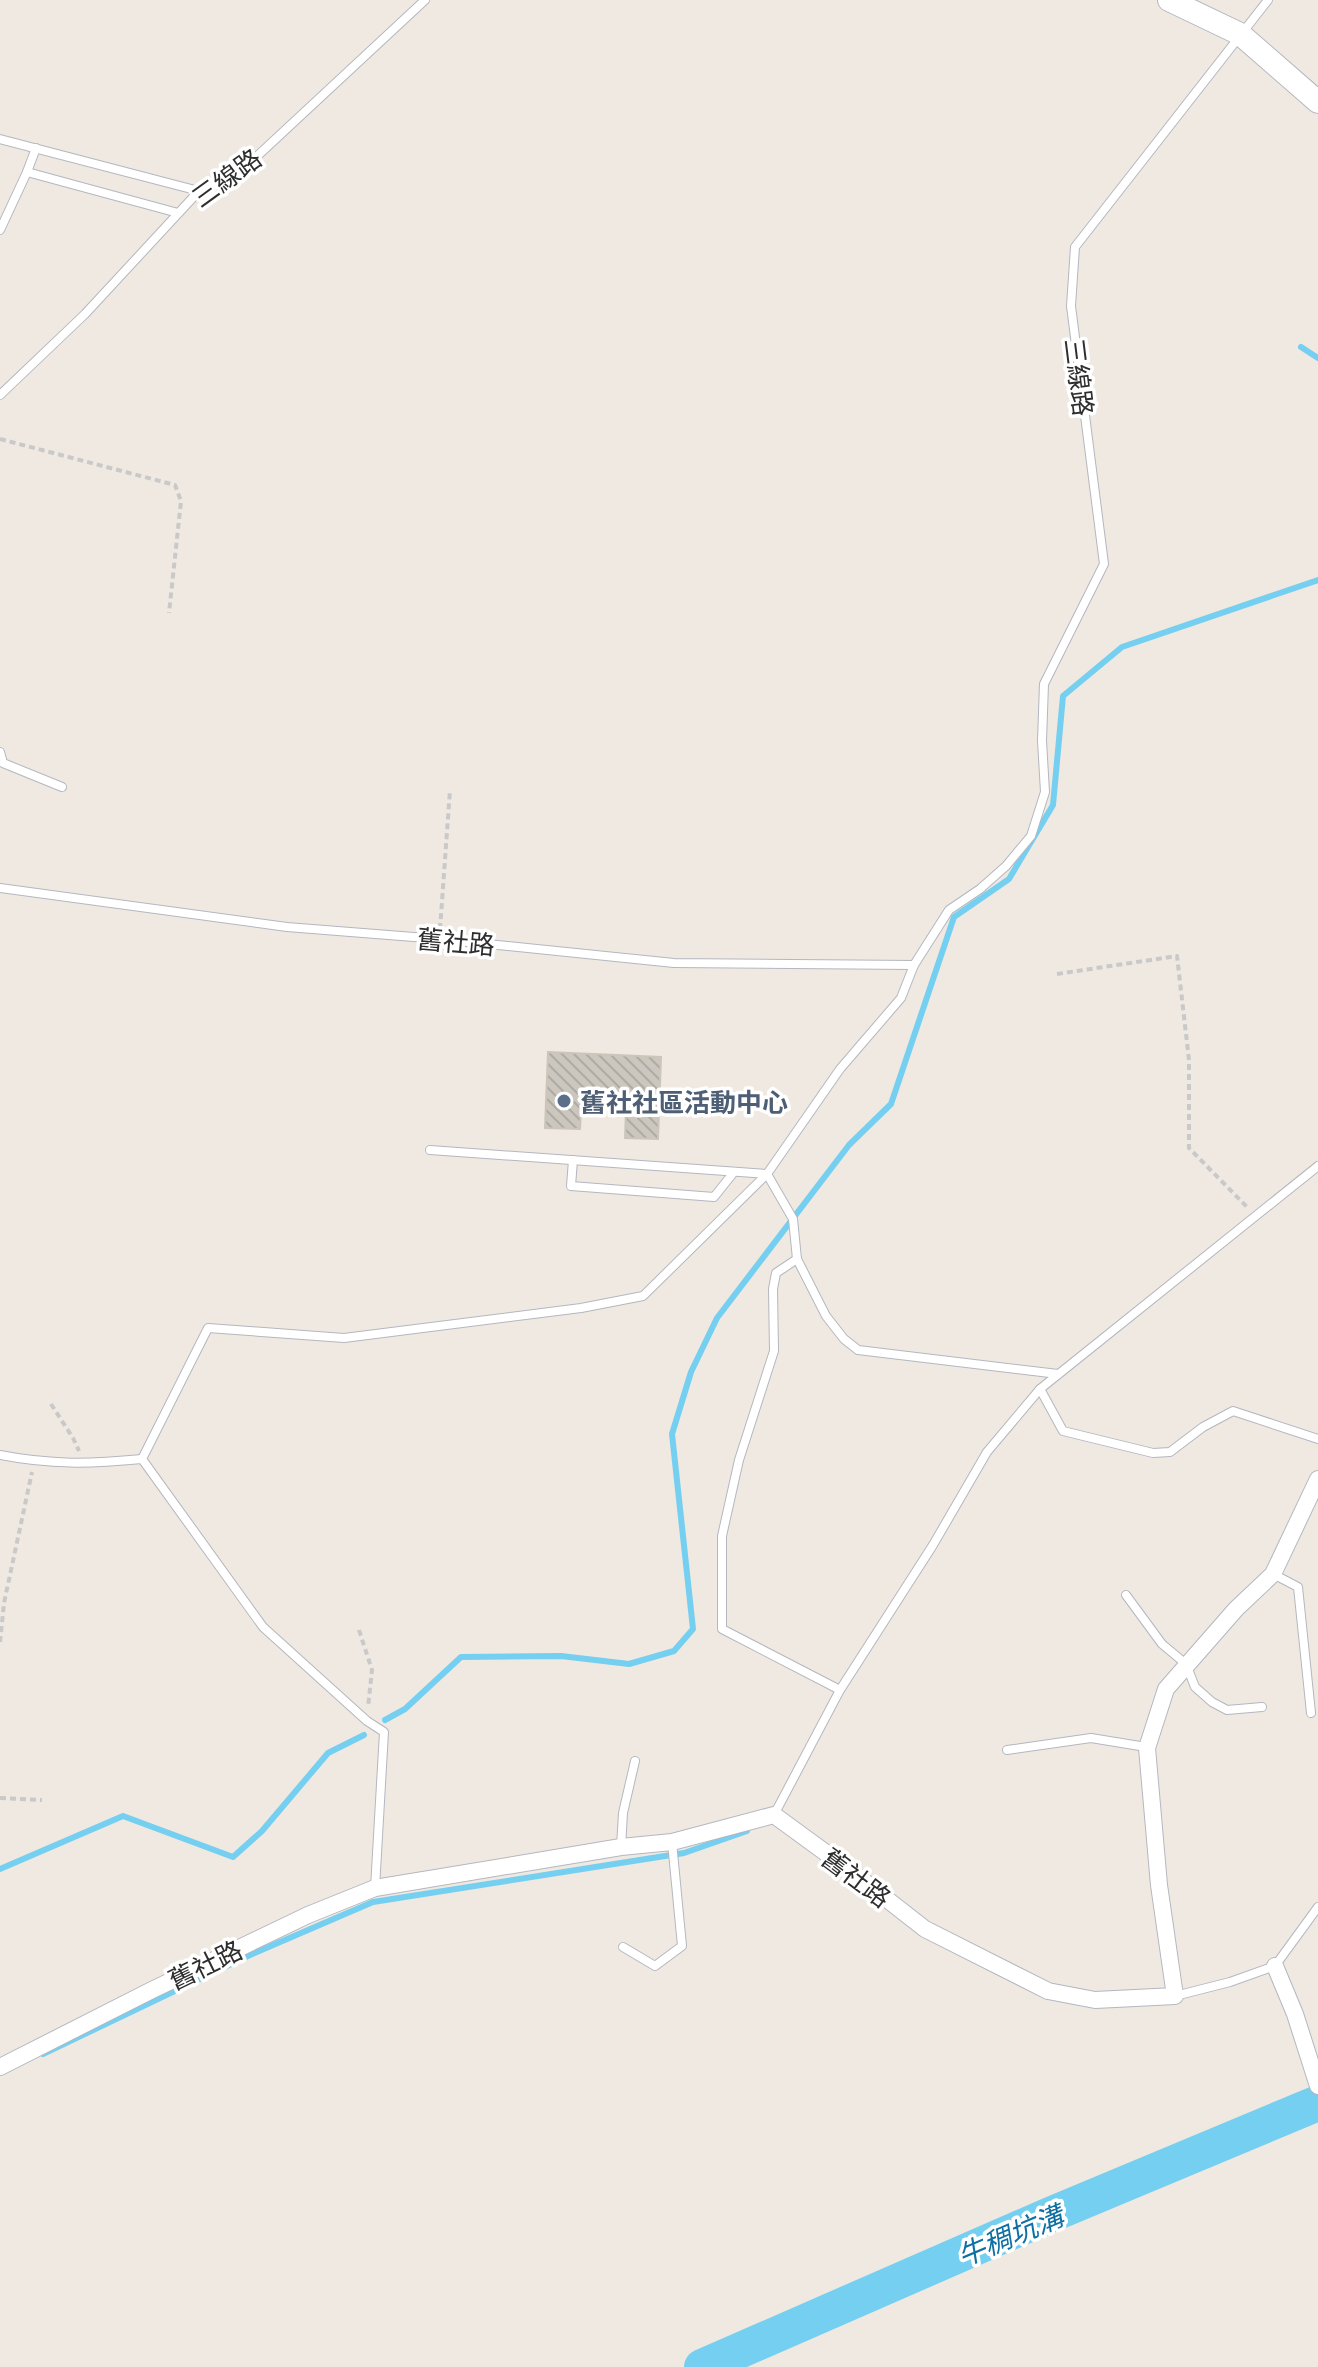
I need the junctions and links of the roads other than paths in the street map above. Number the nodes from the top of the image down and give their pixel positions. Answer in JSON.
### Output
{"nodes":[{"id":1,"x":425,"y":0,"type":"edge"},
{"id":2,"x":1169,"y":0,"type":"edge"},
{"id":3,"x":1268,"y":0,"type":"edge"},
{"id":4,"x":1240,"y":34,"type":"junction"},
{"id":5,"x":1318,"y":102,"type":"edge"},
{"id":6,"x":0,"y":139,"type":"edge"},
{"id":7,"x":36,"y":148,"type":"junction"},
{"id":8,"x":27,"y":172,"type":"junction"},
{"id":9,"x":199,"y":191,"type":"junction"},
{"id":10,"x":178,"y":213,"type":"junction"},
{"id":11,"x":0,"y":230,"type":"edge"},
{"id":12,"x":0,"y":395,"type":"edge"},
{"id":13,"x":0,"y":752,"type":"edge"},
{"id":14,"x":62,"y":787,"type":"dead end"},
{"id":15,"x":0,"y":888,"type":"edge"},
{"id":16,"x":914,"y":965,"type":"junction"},
{"id":17,"x":430,"y":1150,"type":"dead end"},
{"id":18,"x":573,"y":1160,"type":"junction"},
{"id":19,"x":1318,"y":1166,"type":"edge"},
{"id":20,"x":734,"y":1172,"type":"junction"},
{"id":21,"x":767,"y":1174,"type":"junction"},
{"id":22,"x":797,"y":1259,"type":"junction"},
{"id":23,"x":1058,"y":1374,"type":"junction"},
{"id":24,"x":1040,"y":1389,"type":"junction"},
{"id":25,"x":1318,"y":1439,"type":"edge"},
{"id":26,"x":0,"y":1455,"type":"edge"},
{"id":27,"x":142,"y":1459,"type":"junction"},
{"id":28,"x":1318,"y":1479,"type":"edge"},
{"id":29,"x":1273,"y":1574,"type":"junction"},
{"id":30,"x":1126,"y":1595,"type":"dead end"},
{"id":31,"x":1186,"y":1664,"type":"junction"},
{"id":32,"x":840,"y":1690,"type":"junction"},
{"id":33,"x":1262,"y":1707,"type":"dead end"},
{"id":34,"x":1311,"y":1713,"type":"dead end"},
{"id":35,"x":1147,"y":1748,"type":"junction"},
{"id":36,"x":1007,"y":1750,"type":"dead end"},
{"id":37,"x":635,"y":1761,"type":"dead end"},
{"id":38,"x":774,"y":1815,"type":"junction"},
{"id":39,"x":672,"y":1842,"type":"junction"},
{"id":40,"x":621,"y":1847,"type":"junction"},
{"id":41,"x":375,"y":1888,"type":"junction"},
{"id":42,"x":1318,"y":1907,"type":"edge"},
{"id":43,"x":623,"y":1947,"type":"dead end"},
{"id":44,"x":1275,"y":1966,"type":"junction"},
{"id":45,"x":1175,"y":1996,"type":"junction"},
{"id":46,"x":0,"y":2067,"type":"edge"},
{"id":47,"x":1316,"y":2079,"type":"edge"}],
"edges":[{"from":1,"to":9,"type":"lane","name":"三線路"},
{"from":2,"to":4,"type":"street"},
{"from":3,"to":4,"type":"lane","name":"三線路"},
{"from":4,"to":5,"type":"street"},
{"from":4,"to":16,"type":"lane","name":"三線路"},
{"from":6,"to":7,"type":"lane"},
{"from":7,"to":8,"type":"lane"},
{"from":7,"to":9,"type":"lane"},
{"from":8,"to":10,"type":"lane"},
{"from":8,"to":11,"type":"lane"},
{"from":9,"to":10,"type":"lane","name":"三線路"},
{"from":10,"to":12,"type":"lane","name":"三線路"},
{"from":13,"to":14,"type":"lane"},
{"from":15,"to":16,"type":"lane","name":"舊社路"},
{"from":16,"to":21,"type":"lane"},
{"from":17,"to":18,"type":"lane"},
{"from":18,"to":20,"type":"lane"},
{"from":18,"to":20,"type":"lane"},
{"from":19,"to":23,"type":"lane"},
{"from":20,"to":21,"type":"lane"},
{"from":21,"to":22,"type":"lane"},
{"from":21,"to":27,"type":"lane"},
{"from":22,"to":23,"type":"lane"},
{"from":22,"to":32,"type":"lane"},
{"from":23,"to":24,"type":"lane"},
{"from":24,"to":25,"type":"lane"},
{"from":24,"to":32,"type":"lane"},
{"from":26,"to":27,"type":"lane"},
{"from":27,"to":41,"type":"lane"},
{"from":28,"to":29,"type":"street"},
{"from":29,"to":31,"type":"street"},
{"from":29,"to":34,"type":"lane"},
{"from":30,"to":31,"type":"lane"},
{"from":31,"to":33,"type":"lane"},
{"from":31,"to":35,"type":"street"},
{"from":32,"to":38,"type":"lane"},
{"from":35,"to":36,"type":"lane"},
{"from":35,"to":45,"type":"street"},
{"from":37,"to":40,"type":"lane"},
{"from":38,"to":39,"type":"street","name":"舊社路"},
{"from":38,"to":45,"type":"street","name":"舊社路"},
{"from":39,"to":40,"type":"street","name":"舊社路"},
{"from":39,"to":43,"type":"lane"},
{"from":40,"to":41,"type":"street","name":"舊社路"},
{"from":41,"to":46,"type":"street","name":"舊社路"},
{"from":42,"to":44,"type":"lane"},
{"from":44,"to":45,"type":"lane"},
{"from":44,"to":47,"type":"street"}]}
